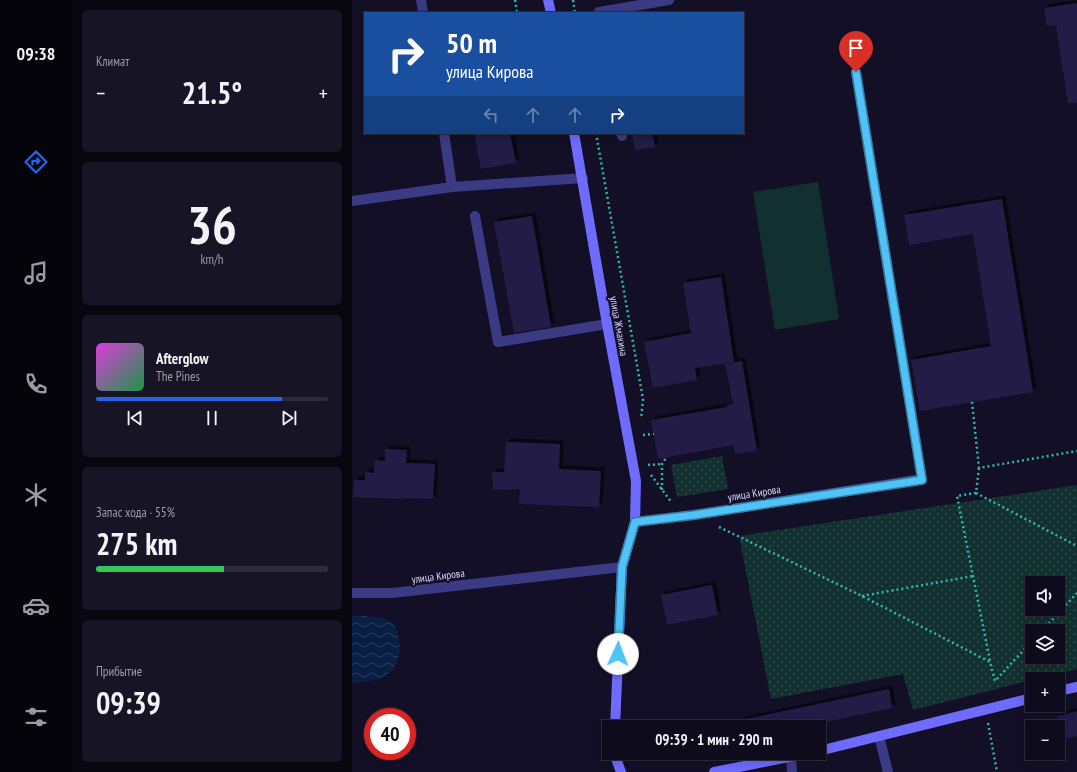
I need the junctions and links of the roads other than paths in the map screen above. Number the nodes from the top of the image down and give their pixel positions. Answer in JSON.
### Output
{"nodes":[{"id":1,"x":421,"y":0,"type":"edge"},
{"id":2,"x":548,"y":0,"type":"edge"},
{"id":3,"x":669,"y":0,"type":"edge"},
{"id":4,"x":424,"y":12,"type":"edge"},
{"id":5,"x":551,"y":12,"type":"edge"},
{"id":6,"x":599,"y":12,"type":"edge"},
{"id":7,"x":856,"y":72,"type":"dead end"},
{"id":8,"x":444,"y":134,"type":"edge"},
{"id":9,"x":574,"y":134,"type":"edge"},
{"id":10,"x":583,"y":178,"type":"junction"},
{"id":11,"x":452,"y":187,"type":"junction"},
{"id":12,"x":352,"y":201,"type":"edge"},
{"id":13,"x":475,"y":216,"type":"dead end"},
{"id":14,"x":606,"y":324,"type":"junction"},
{"id":15,"x":635,"y":522,"type":"junction"},
{"id":16,"x":622,"y":567,"type":"junction"},
{"id":17,"x":352,"y":593,"type":"edge"},
{"id":18,"x":1077,"y":687,"type":"edge"},
{"id":19,"x":1065,"y":690,"type":"edge"},
{"id":20,"x":1025,"y":700,"type":"edge"},
{"id":21,"x":615,"y":720,"type":"edge"},
{"id":22,"x":879,"y":736,"type":"junction"},
{"id":23,"x":826,"y":748,"type":"edge"},
{"id":24,"x":617,"y":760,"type":"edge"},
{"id":25,"x":775,"y":760,"type":"edge"},
{"id":26,"x":790,"y":760,"type":"edge"},
{"id":27,"x":621,"y":772,"type":"edge"},
{"id":28,"x":714,"y":772,"type":"edge"},
{"id":29,"x":792,"y":772,"type":"edge"},
{"id":30,"x":888,"y":772,"type":"edge"}],
"edges":[{"from":1,"to":4,"type":"street"},
{"from":2,"to":5,"type":"street"},
{"from":3,"to":6,"type":"street"},
{"from":7,"to":15,"type":"street","name":"улица Кирова"},
{"from":8,"to":11,"type":"street"},
{"from":9,"to":10,"type":"street","name":"улица Жмакина"},
{"from":10,"to":11,"type":"street"},
{"from":10,"to":14,"type":"street","name":"улица Жмакина"},
{"from":11,"to":12,"type":"street"},
{"from":13,"to":14,"type":"street"},
{"from":14,"to":15,"type":"street","name":"улица Жмакина"},
{"from":15,"to":16,"type":"street"},
{"from":16,"to":17,"type":"street","name":"улица Кирова"},
{"from":16,"to":21,"type":"street"},
{"from":18,"to":19,"type":"street"},
{"from":20,"to":22,"type":"street"},
{"from":22,"to":23,"type":"street"},
{"from":22,"to":30,"type":"street"},
{"from":24,"to":27,"type":"street"},
{"from":25,"to":28,"type":"street"},
{"from":26,"to":29,"type":"street"}]}
